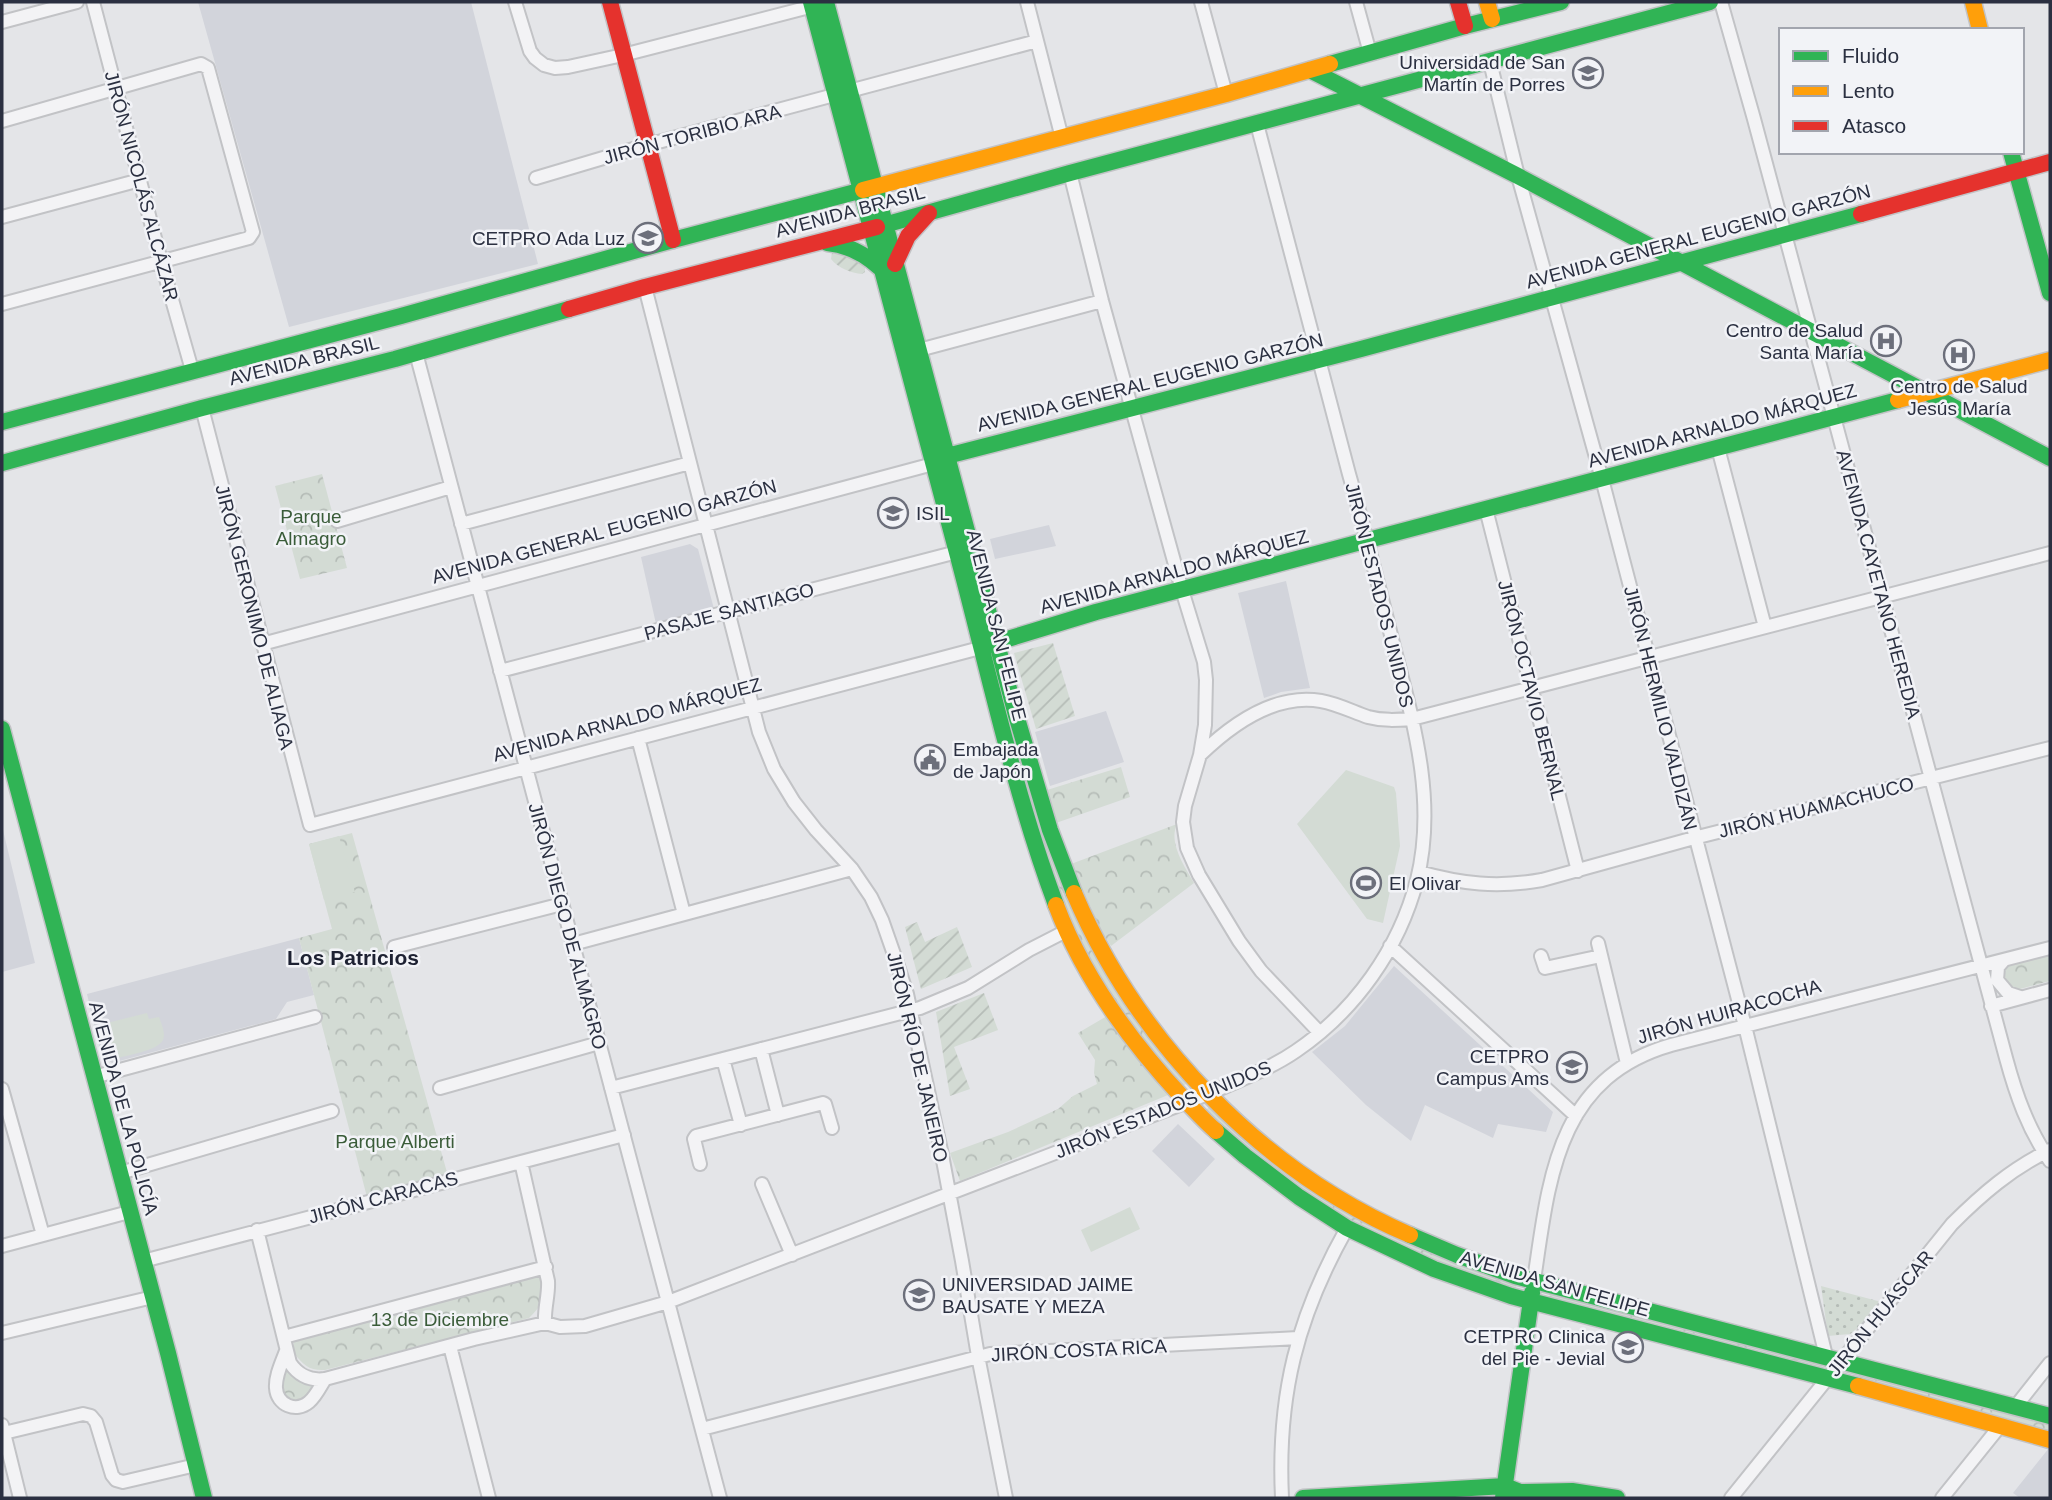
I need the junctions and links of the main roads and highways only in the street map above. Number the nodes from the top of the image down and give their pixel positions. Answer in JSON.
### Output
{"nodes":[{"id":1,"x":610,"y":2,"type":"edge"},
{"id":2,"x":1458,"y":2,"type":"edge"},
{"id":3,"x":1486,"y":2,"type":"edge"},
{"id":4,"x":1561,"y":2,"type":"edge"},
{"id":5,"x":1710,"y":2,"type":"edge"},
{"id":6,"x":1973,"y":2,"type":"edge"},
{"id":7,"x":820,"y":3,"type":"edge"},
{"id":8,"x":1492,"y":19,"type":"junction"},
{"id":9,"x":1465,"y":26,"type":"junction"},
{"id":10,"x":1980,"y":28,"type":"edge"},
{"id":11,"x":1310,"y":70,"type":"junction"},
{"id":12,"x":1362,"y":96,"type":"junction"},
{"id":13,"x":2012,"y":154,"type":"edge"},
{"id":14,"x":2050,"y":162,"type":"edge"},
{"id":15,"x":2016,"y":172,"type":"junction"},
{"id":16,"x":867,"y":188,"type":"junction"},
{"id":17,"x":933,"y":211,"type":"junction"},
{"id":18,"x":877,"y":227,"type":"junction"},
{"id":19,"x":673,"y":240,"type":"junction"},
{"id":20,"x":816,"y":243,"type":"junction"},
{"id":21,"x":1679,"y":262,"type":"junction"},
{"id":22,"x":2046,"y":262,"type":"edge"},
{"id":23,"x":888,"y":266,"type":"junction"},
{"id":24,"x":2050,"y":293,"type":"edge"},
{"id":25,"x":2050,"y":360,"type":"edge"},
{"id":26,"x":1927,"y":393,"type":"junction"},
{"id":27,"x":2,"y":422,"type":"edge"},
{"id":28,"x":2050,"y":458,"type":"edge"},
{"id":29,"x":940,"y":460,"type":"junction"},
{"id":30,"x":2,"y":463,"type":"edge"},
{"id":31,"x":988,"y":645,"type":"junction"},
{"id":32,"x":2,"y":729,"type":"edge"},
{"id":33,"x":1534,"y":1280,"type":"junction"},
{"id":34,"x":1531,"y":1301,"type":"junction"},
{"id":35,"x":2050,"y":1416,"type":"edge"},
{"id":36,"x":2050,"y":1440,"type":"edge"},
{"id":37,"x":1485,"y":1492,"type":"edge"},
{"id":38,"x":1504,"y":1492,"type":"edge"},
{"id":39,"x":204,"y":1498,"type":"edge"},
{"id":40,"x":1303,"y":1498,"type":"edge"},
{"id":41,"x":1617,"y":1498,"type":"edge"}],
"edges":[{"from":1,"to":19,"type":"main road"},
{"from":2,"to":9,"type":"main road"},
{"from":3,"to":8,"type":"main road"},
{"from":4,"to":8,"type":"main road","name":"AVENIDA BRASIL"},
{"from":5,"to":12,"type":"main road","name":"AVENIDA BRASIL"},
{"from":6,"to":10,"type":"main road"},
{"from":7,"to":16,"type":"main road","name":"AVENIDA SAN FELIPE"},
{"from":8,"to":9,"type":"main road","name":"AVENIDA BRASIL"},
{"from":9,"to":11,"type":"main road","name":"AVENIDA BRASIL"},
{"from":11,"to":12,"type":"main road"},
{"from":11,"to":16,"type":"main road","name":"AVENIDA BRASIL"},
{"from":12,"to":17,"type":"main road","name":"AVENIDA BRASIL"},
{"from":12,"to":21,"type":"main road"},
{"from":13,"to":15,"type":"main road"},
{"from":14,"to":15,"type":"main road","name":"AVENIDA GENERAL EUGENIO GARZÓN"},
{"from":15,"to":21,"type":"main road","name":"AVENIDA GENERAL EUGENIO GARZÓN"},
{"from":15,"to":22,"type":"main road"},
{"from":16,"to":18,"type":"main road","name":"AVENIDA SAN FELIPE"},
{"from":16,"to":19,"type":"main road","name":"AVENIDA BRASIL"},
{"from":17,"to":18,"type":"main road","name":"AVENIDA BRASIL"},
{"from":17,"to":23,"type":"main road"},
{"from":18,"to":20,"type":"main road","name":"AVENIDA BRASIL"},
{"from":18,"to":23,"type":"main road","name":"AVENIDA SAN FELIPE"},
{"from":19,"to":27,"type":"main road","name":"AVENIDA BRASIL"},
{"from":20,"to":23,"type":"main road"},
{"from":20,"to":30,"type":"main road","name":"AVENIDA BRASIL"},
{"from":21,"to":26,"type":"main road"},
{"from":21,"to":29,"type":"main road","name":"AVENIDA GENERAL EUGENIO GARZÓN"},
{"from":22,"to":24,"type":"main road"},
{"from":23,"to":29,"type":"main road","name":"AVENIDA SAN FELIPE"},
{"from":23,"to":29,"type":"main road","name":"AVENIDA SAN FELIPE"},
{"from":25,"to":26,"type":"main road","name":"AVENIDA ARNALDO MÁRQUEZ"},
{"from":26,"to":28,"type":"main road"},
{"from":26,"to":31,"type":"main road","name":"AVENIDA ARNALDO MÁRQUEZ"},
{"from":29,"to":31,"type":"main road","name":"AVENIDA SAN FELIPE"},
{"from":29,"to":31,"type":"main road","name":"AVENIDA SAN FELIPE"},
{"from":31,"to":33,"type":"main road","name":"AVENIDA SAN FELIPE"},
{"from":31,"to":34,"type":"main road","name":"AVENIDA SAN FELIPE"},
{"from":32,"to":39,"type":"main road","name":"AVENIDA DE LA POLICÍA"},
{"from":33,"to":34,"type":"main road","name":"JIRÓN HUIRACOCHA"},
{"from":33,"to":35,"type":"main road","name":"AVENIDA SAN FELIPE"},
{"from":34,"to":36,"type":"main road","name":"AVENIDA SAN FELIPE"},
{"from":34,"to":38,"type":"main road","name":"JIRÓN HUIRACOCHA"},
{"from":37,"to":38,"type":"main road"},
{"from":37,"to":40,"type":"main road"},
{"from":38,"to":41,"type":"main road"}]}
